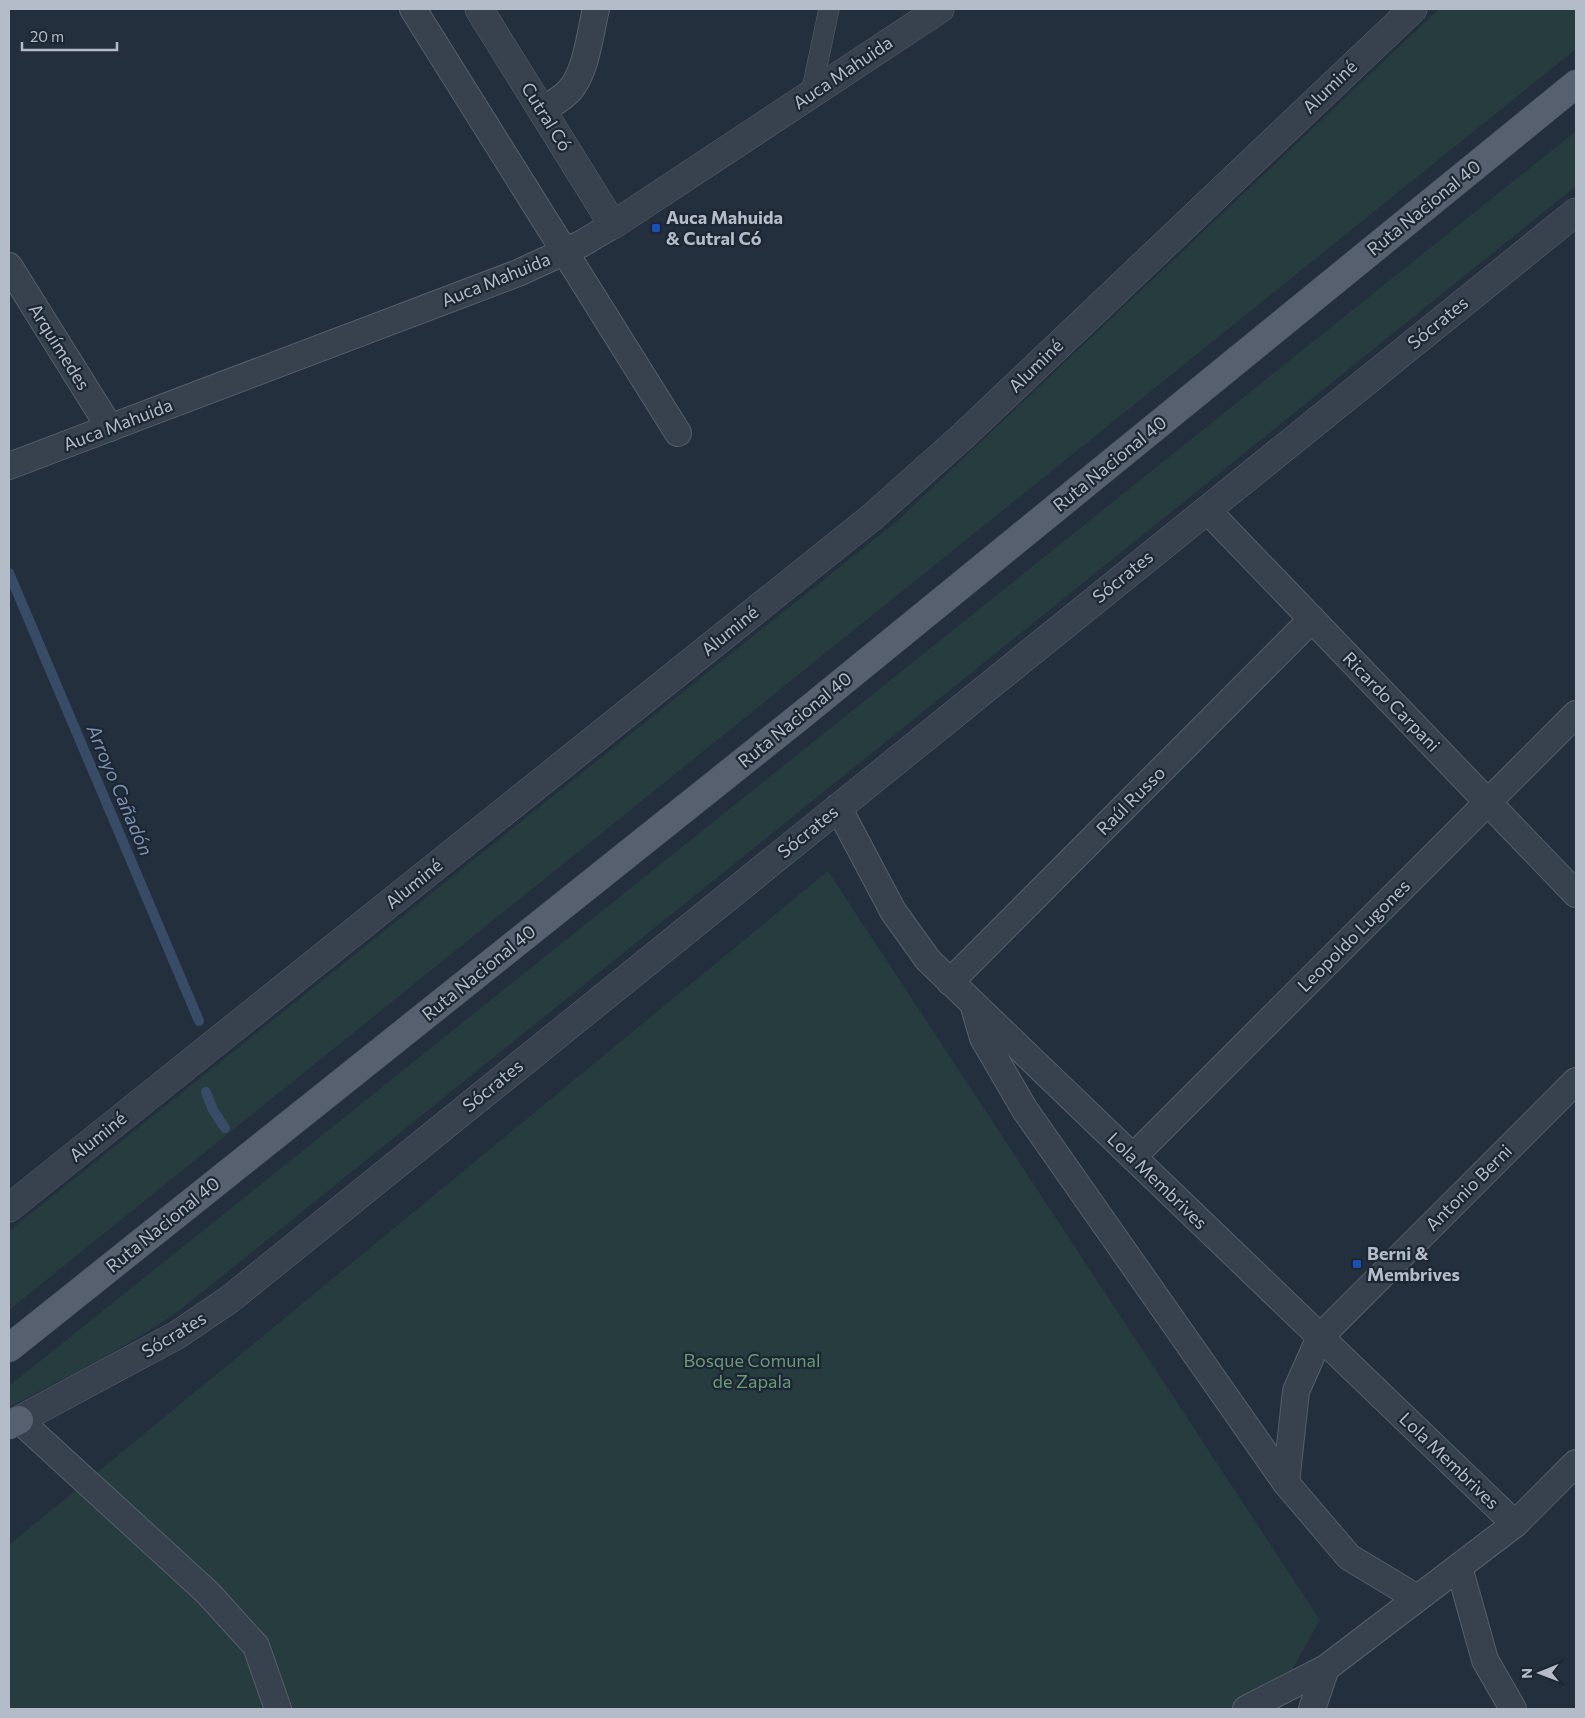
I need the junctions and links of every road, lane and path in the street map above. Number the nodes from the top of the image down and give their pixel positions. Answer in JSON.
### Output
{"nodes":[{"id":1,"x":414,"y":9,"type":"edge"},
{"id":2,"x":479,"y":9,"type":"edge"},
{"id":3,"x":596,"y":9,"type":"edge"},
{"id":4,"x":830,"y":9,"type":"edge"},
{"id":5,"x":940,"y":9,"type":"edge"},
{"id":6,"x":1412,"y":9,"type":"edge"},
{"id":7,"x":1576,"y":84,"type":"edge"},
{"id":8,"x":811,"y":94,"type":"junction"},
{"id":9,"x":542,"y":111,"type":"junction"},
{"id":10,"x":1576,"y":212,"type":"edge"},
{"id":11,"x":613,"y":225,"type":"junction"},
{"id":12,"x":565,"y":252,"type":"junction"},
{"id":13,"x":9,"y":266,"type":"edge"},
{"id":14,"x":110,"y":428,"type":"junction"},
{"id":15,"x":678,"y":433,"type":"dead end"},
{"id":16,"x":9,"y":466,"type":"edge"},
{"id":17,"x":1207,"y":510,"type":"junction"},
{"id":18,"x":1312,"y":619,"type":"junction"},
{"id":19,"x":1576,"y":714,"type":"edge"},
{"id":20,"x":1488,"y":802,"type":"junction"},
{"id":21,"x":838,"y":807,"type":"junction"},
{"id":22,"x":1576,"y":894,"type":"edge"},
{"id":23,"x":950,"y":982,"type":"junction"},
{"id":24,"x":973,"y":1004,"type":"junction"},
{"id":25,"x":1576,"y":1081,"type":"edge"},
{"id":26,"x":1133,"y":1157,"type":"junction"},
{"id":27,"x":9,"y":1208,"type":"edge"},
{"id":28,"x":1320,"y":1337,"type":"junction"},
{"id":29,"x":9,"y":1348,"type":"edge"},
{"id":30,"x":14,"y":1422,"type":"edge"},
{"id":31,"x":1576,"y":1463,"type":"edge"},
{"id":32,"x":1286,"y":1483,"type":"junction"},
{"id":33,"x":1514,"y":1524,"type":"junction"},
{"id":34,"x":1459,"y":1566,"type":"junction"},
{"id":35,"x":1417,"y":1598,"type":"junction"},
{"id":36,"x":1326,"y":1668,"type":"junction"},
{"id":37,"x":278,"y":1709,"type":"edge"},
{"id":38,"x":1246,"y":1709,"type":"edge"},
{"id":39,"x":1312,"y":1709,"type":"edge"},
{"id":40,"x":1513,"y":1709,"type":"edge"}],
"edges":[{"from":1,"to":12,"type":"street"},
{"from":2,"to":9,"type":"street","name":"Cutral Có"},
{"from":3,"to":9,"type":"street"},
{"from":4,"to":8,"type":"street"},
{"from":5,"to":8,"type":"street","name":"Auca Mahuida"},
{"from":6,"to":27,"type":"street","name":"Aluminé"},
{"from":7,"to":29,"type":"main road","name":"Ruta Nacional 40"},
{"from":8,"to":11,"type":"street","name":"Auca Mahuida"},
{"from":9,"to":11,"type":"street","name":"Cutral Có"},
{"from":10,"to":17,"type":"street","name":"Sócrates"},
{"from":11,"to":12,"type":"street","name":"Auca Mahuida"},
{"from":12,"to":14,"type":"street","name":"Auca Mahuida"},
{"from":12,"to":15,"type":"street"},
{"from":13,"to":14,"type":"street","name":"Arquímedes"},
{"from":14,"to":16,"type":"street","name":"Auca Mahuida"},
{"from":17,"to":18,"type":"street","name":"Ricardo Carpani"},
{"from":17,"to":21,"type":"street","name":"Sócrates"},
{"from":18,"to":20,"type":"street","name":"Ricardo Carpani"},
{"from":18,"to":23,"type":"street","name":"Raúl Russo"},
{"from":19,"to":20,"type":"street","name":"Leopoldo Lugones"},
{"from":20,"to":22,"type":"street","name":"Ricardo Carpani"},
{"from":20,"to":26,"type":"street","name":"Leopoldo Lugones"},
{"from":21,"to":23,"type":"street","name":"Lola Membrives"},
{"from":21,"to":30,"type":"street","name":"Sócrates"},
{"from":23,"to":24,"type":"street","name":"Lola Membrives"},
{"from":24,"to":26,"type":"street","name":"Lola Membrives"},
{"from":24,"to":32,"type":"street"},
{"from":25,"to":28,"type":"street","name":"Antonio Berni"},
{"from":26,"to":28,"type":"street","name":"Lola Membrives"},
{"from":28,"to":32,"type":"street"},
{"from":28,"to":33,"type":"street","name":"Lola Membrives"},
{"from":30,"to":37,"type":"street"},
{"from":31,"to":33,"type":"street"},
{"from":32,"to":35,"type":"street"},
{"from":33,"to":34,"type":"street"},
{"from":34,"to":35,"type":"street"},
{"from":34,"to":40,"type":"street"},
{"from":35,"to":36,"type":"street"},
{"from":36,"to":38,"type":"street"},
{"from":36,"to":39,"type":"street"}]}
